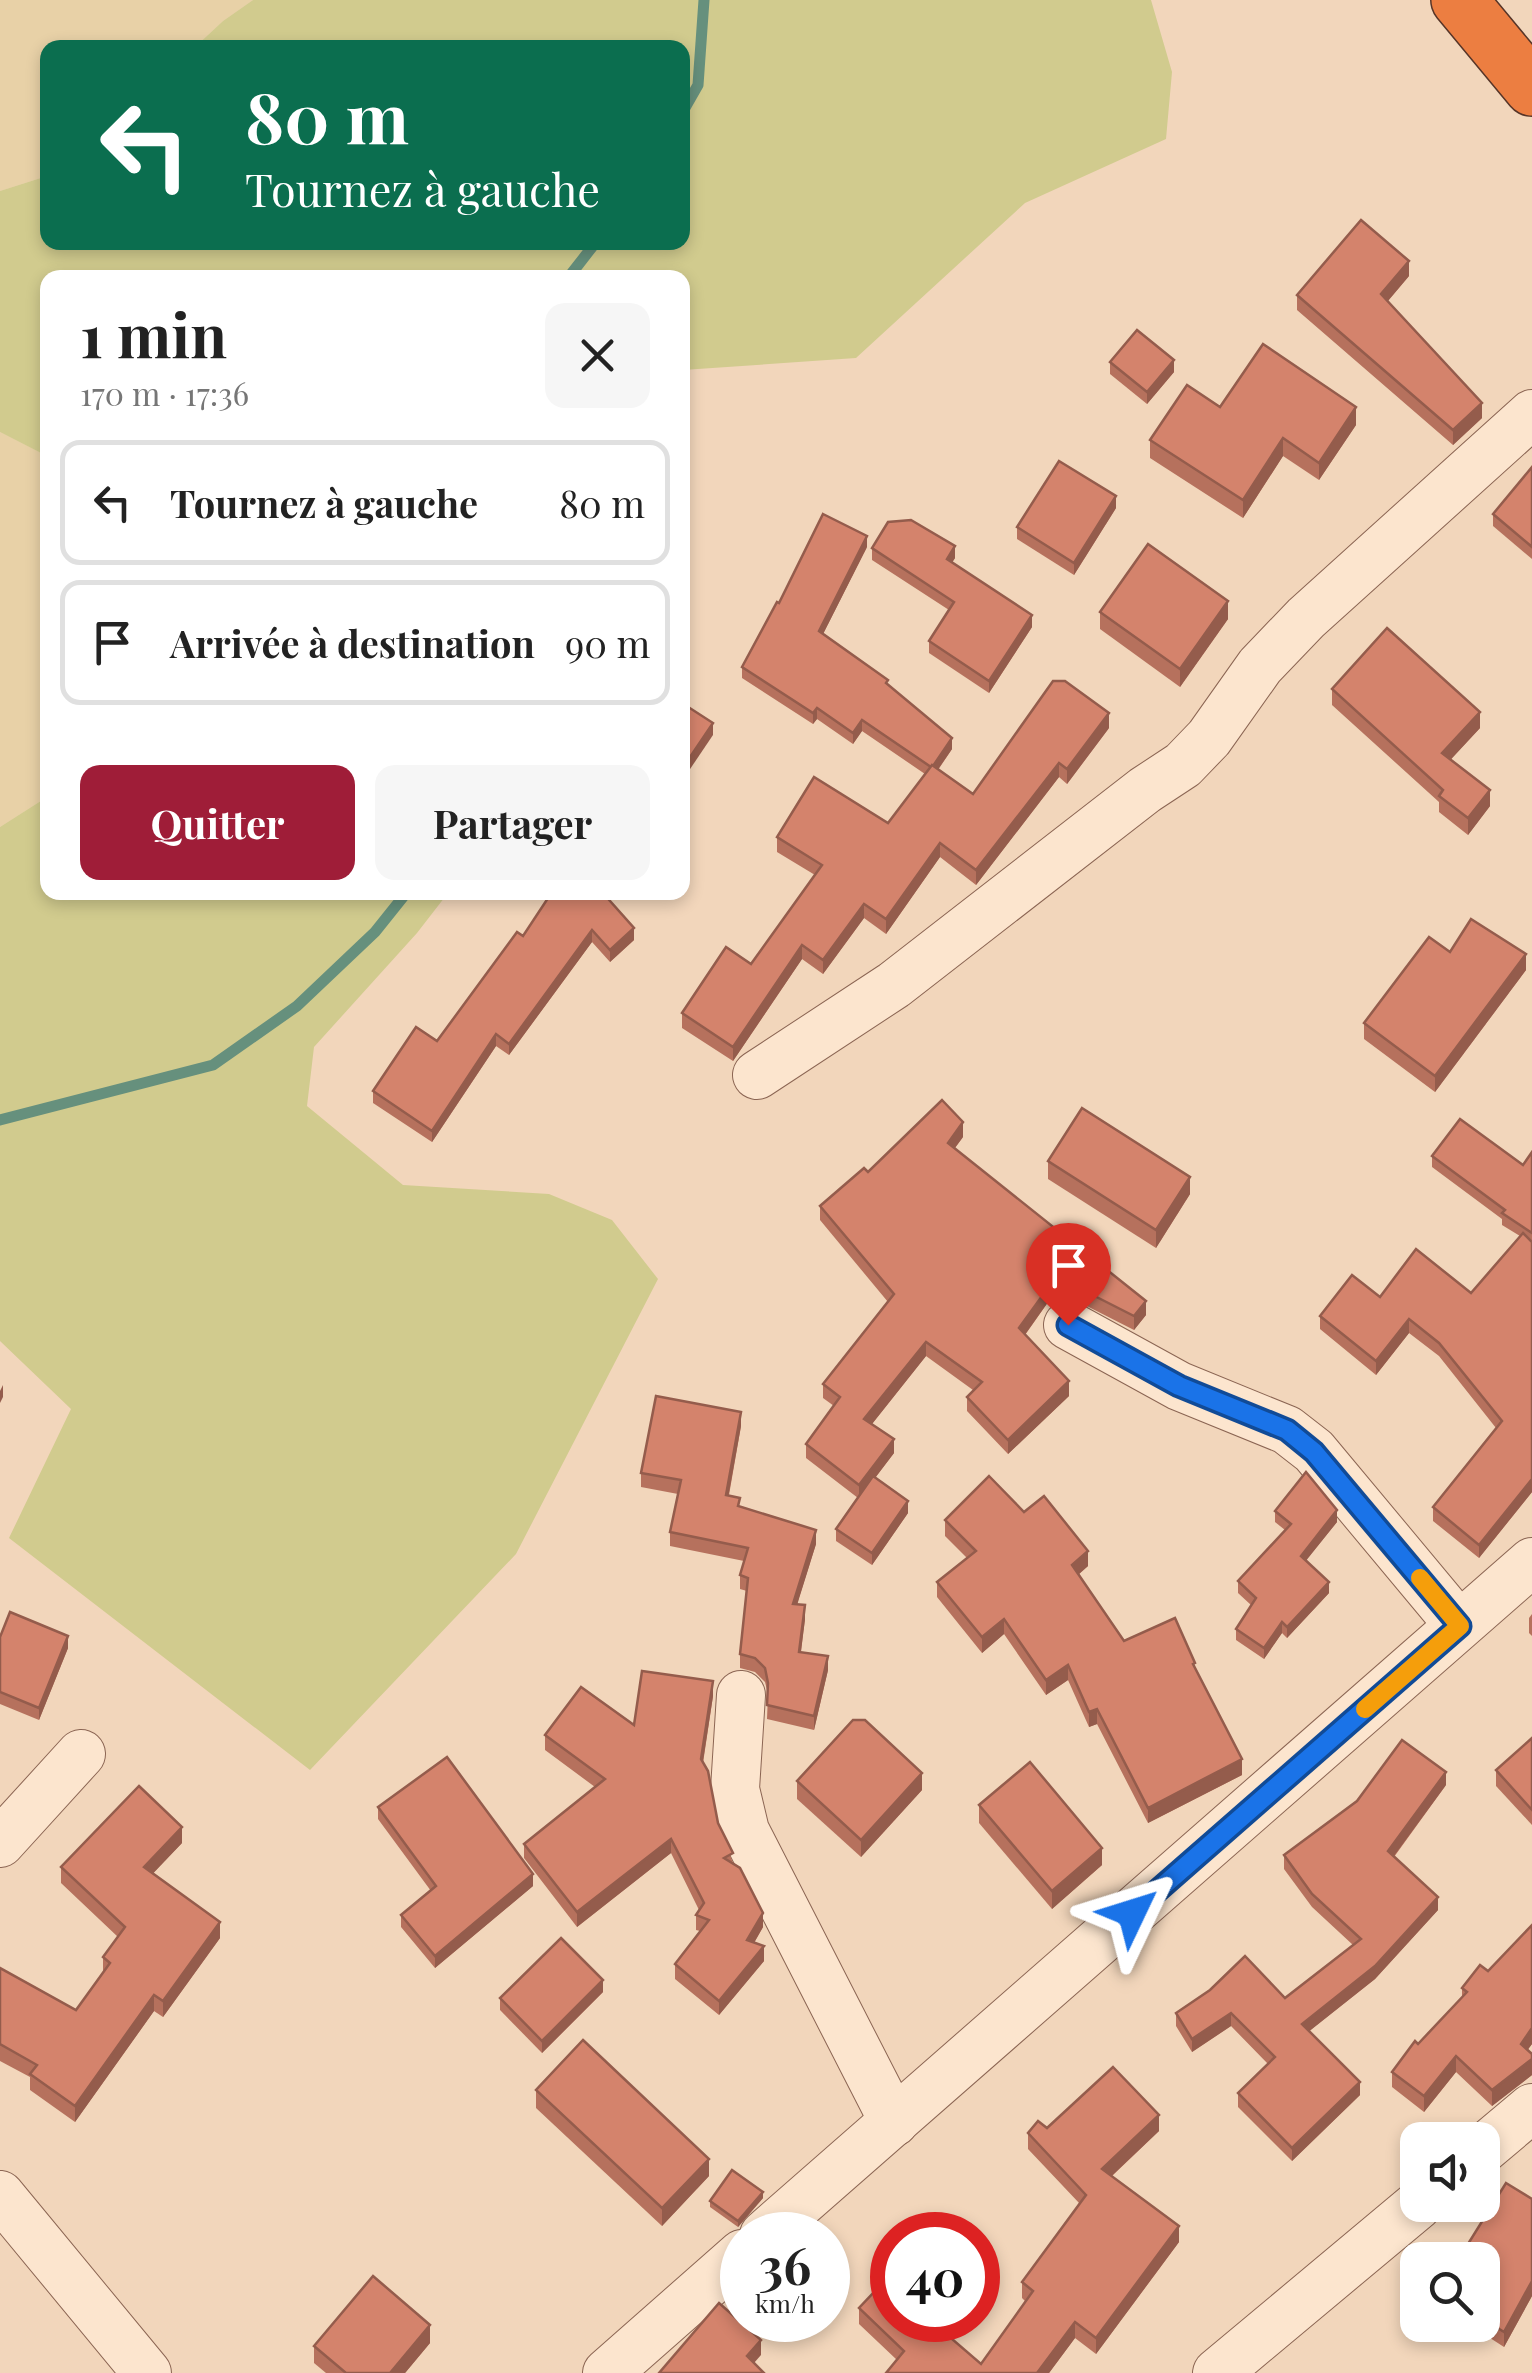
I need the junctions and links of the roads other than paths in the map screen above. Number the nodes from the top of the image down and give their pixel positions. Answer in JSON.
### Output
{"nodes":[{"id":1,"x":1459,"y":0,"type":"edge"},
{"id":2,"x":1532,"y":88,"type":"edge"},
{"id":3,"x":1532,"y":414,"type":"edge"},
{"id":4,"x":757,"y":1075,"type":"dead end"},
{"id":5,"x":1068,"y":1325,"type":"dead end"},
{"id":6,"x":1532,"y":1562,"type":"edge"},
{"id":7,"x":1460,"y":1626,"type":"junction"},
{"id":8,"x":741,"y":1695,"type":"dead end"},
{"id":9,"x":81,"y":1754,"type":"dead end"},
{"id":10,"x":0,"y":1843,"type":"edge"},
{"id":11,"x":1532,"y":2108,"type":"edge"},
{"id":12,"x":894,"y":2122,"type":"junction"},
{"id":13,"x":1500,"y":2135,"type":"edge"},
{"id":14,"x":0,"y":2195,"type":"edge"},
{"id":15,"x":790,"y":2212,"type":"edge"},
{"id":16,"x":1400,"y":2220,"type":"edge"},
{"id":17,"x":720,"y":2273,"type":"edge"},
{"id":18,"x":147,"y":2373,"type":"edge"},
{"id":19,"x":607,"y":2373,"type":"edge"},
{"id":20,"x":1217,"y":2373,"type":"edge"}],
"edges":[{"from":1,"to":2,"type":"highway"},
{"from":3,"to":4,"type":"street"},
{"from":5,"to":7,"type":"street"},
{"from":6,"to":7,"type":"street"},
{"from":7,"to":12,"type":"street"},
{"from":8,"to":12,"type":"street"},
{"from":9,"to":10,"type":"street"},
{"from":11,"to":13,"type":"street"},
{"from":12,"to":15,"type":"street"},
{"from":14,"to":18,"type":"street"},
{"from":16,"to":20,"type":"street"},
{"from":17,"to":19,"type":"street"}]}
